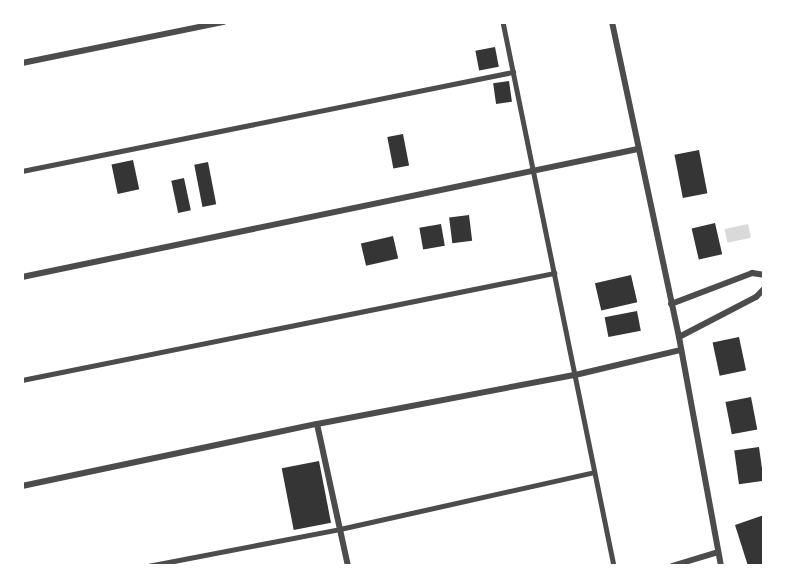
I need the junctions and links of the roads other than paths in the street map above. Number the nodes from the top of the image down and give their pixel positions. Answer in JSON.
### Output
{"nodes":[{"id":1,"x":224,"y":22,"type":"edge"},
{"id":2,"x":503,"y":22,"type":"edge"},
{"id":3,"x":612,"y":22,"type":"edge"},
{"id":4,"x":22,"y":63,"type":"edge"},
{"id":5,"x":513,"y":72,"type":"junction"},
{"id":6,"x":638,"y":149,"type":"junction"},
{"id":7,"x":533,"y":170,"type":"junction"},
{"id":8,"x":22,"y":171,"type":"edge"},
{"id":9,"x":554,"y":273,"type":"junction"},
{"id":10,"x":764,"y":275,"type":"edge"},
{"id":11,"x":22,"y":277,"type":"edge"},
{"id":12,"x":764,"y":289,"type":"edge"},
{"id":13,"x":671,"y":304,"type":"junction"},
{"id":14,"x":679,"y":337,"type":"junction"},
{"id":15,"x":681,"y":350,"type":"junction"},
{"id":16,"x":575,"y":375,"type":"junction"},
{"id":17,"x":22,"y":380,"type":"edge"},
{"id":18,"x":317,"y":424,"type":"junction"},
{"id":19,"x":594,"y":472,"type":"junction"},
{"id":20,"x":22,"y":486,"type":"edge"},
{"id":21,"x":340,"y":529,"type":"junction"},
{"id":22,"x":718,"y":552,"type":"junction"},
{"id":23,"x":148,"y":566,"type":"edge"},
{"id":24,"x":348,"y":566,"type":"edge"},
{"id":25,"x":614,"y":566,"type":"edge"},
{"id":26,"x":672,"y":566,"type":"edge"},
{"id":27,"x":721,"y":566,"type":"edge"}],
"edges":[{"from":1,"to":4,"type":"street"},
{"from":2,"to":5,"type":"lane"},
{"from":3,"to":6,"type":"street"},
{"from":5,"to":7,"type":"lane"},
{"from":5,"to":8,"type":"lane"},
{"from":6,"to":7,"type":"street"},
{"from":6,"to":13,"type":"street"},
{"from":7,"to":9,"type":"lane"},
{"from":7,"to":11,"type":"street"},
{"from":9,"to":16,"type":"lane"},
{"from":9,"to":17,"type":"lane"},
{"from":10,"to":13,"type":"street"},
{"from":12,"to":14,"type":"street"},
{"from":13,"to":14,"type":"street"},
{"from":14,"to":15,"type":"street"},
{"from":15,"to":16,"type":"street"},
{"from":15,"to":22,"type":"street"},
{"from":16,"to":18,"type":"street"},
{"from":16,"to":19,"type":"lane"},
{"from":18,"to":20,"type":"street"},
{"from":18,"to":21,"type":"street"},
{"from":19,"to":21,"type":"lane"},
{"from":19,"to":25,"type":"lane"},
{"from":21,"to":23,"type":"lane"},
{"from":21,"to":24,"type":"street"},
{"from":22,"to":26,"type":"street"},
{"from":22,"to":27,"type":"street"}]}
